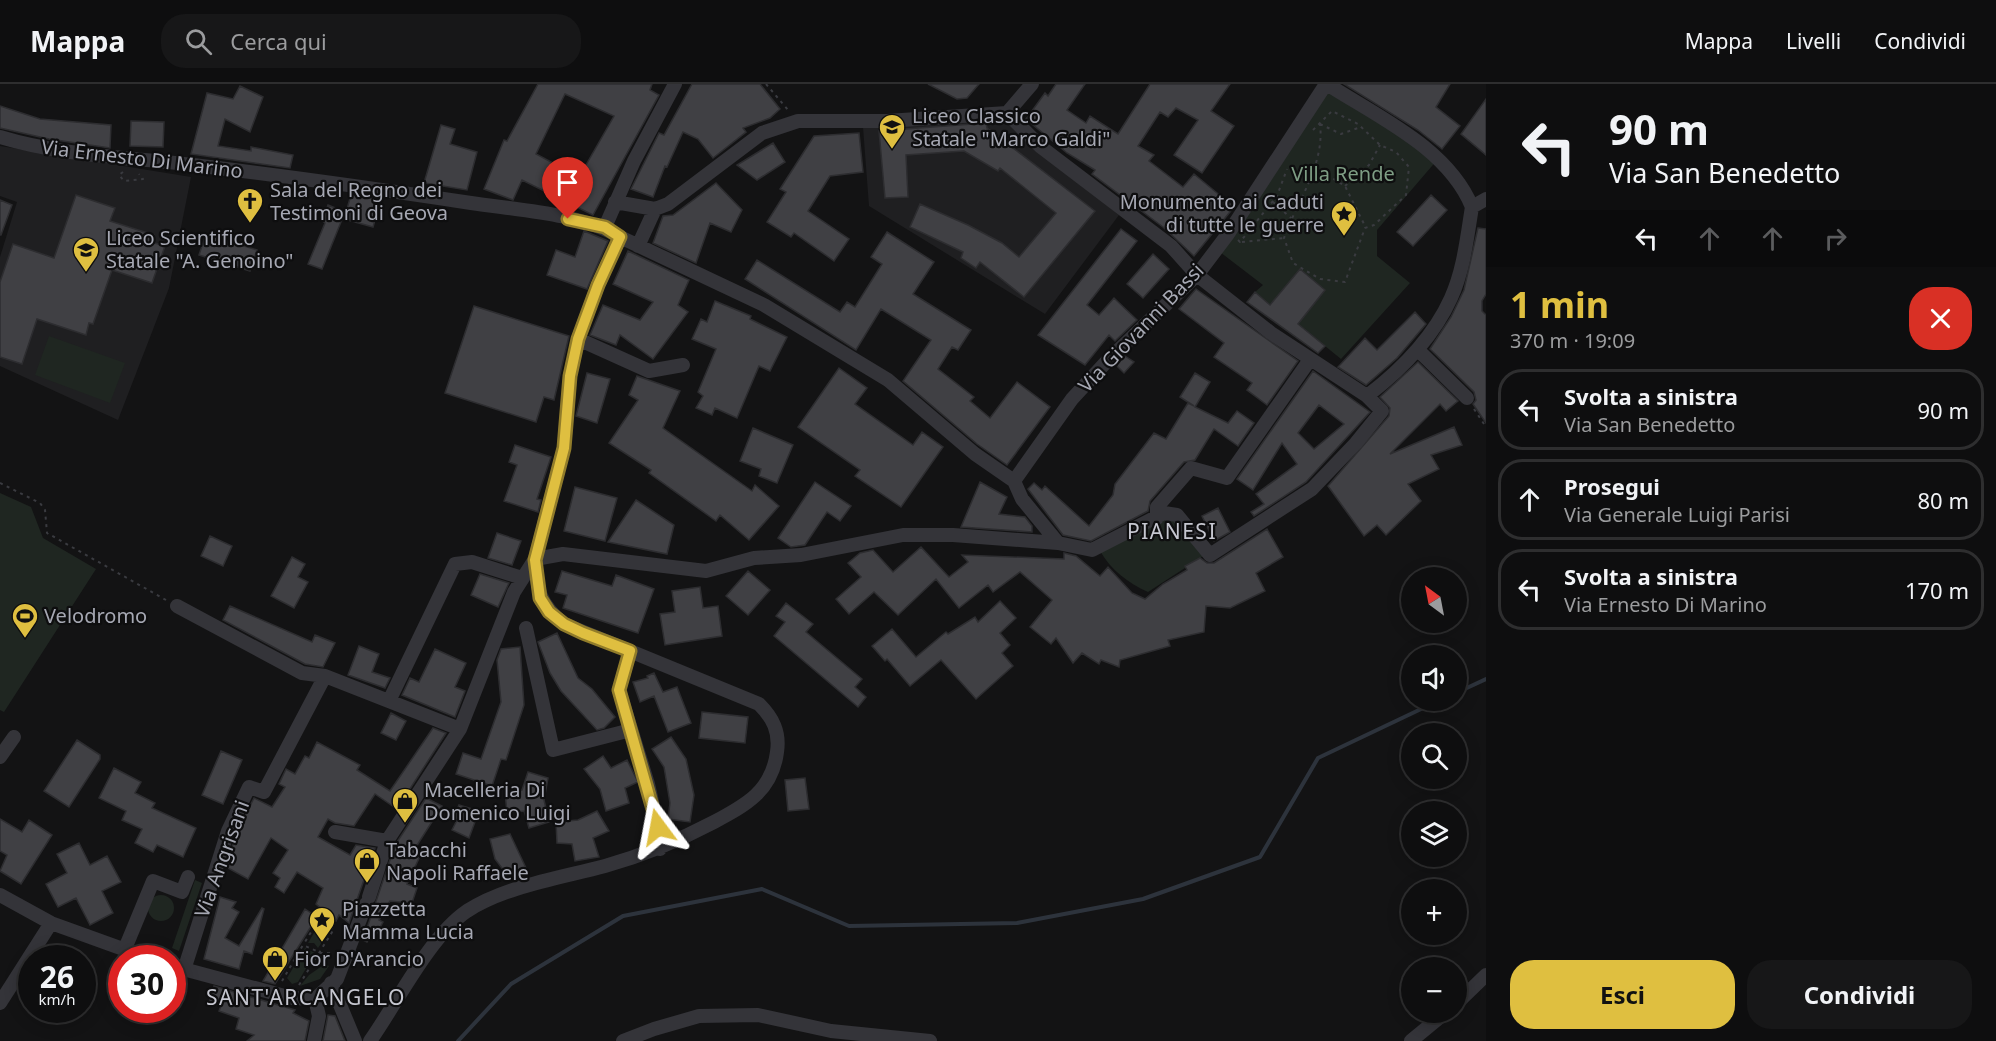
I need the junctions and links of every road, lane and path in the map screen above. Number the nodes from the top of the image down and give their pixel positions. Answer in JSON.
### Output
{"nodes":[{"id":1,"x":675,"y":84,"type":"edge"},
{"id":2,"x":766,"y":84,"type":"edge"},
{"id":3,"x":1032,"y":84,"type":"edge"},
{"id":4,"x":1326,"y":84,"type":"edge"},
{"id":5,"x":1007,"y":113,"type":"junction"},
{"id":6,"x":798,"y":121,"type":"junction"},
{"id":7,"x":1320,"y":124,"type":"junction"},
{"id":8,"x":1361,"y":127,"type":"junction"},
{"id":9,"x":0,"y":137,"type":"edge"},
{"id":10,"x":1306,"y":138,"type":"dead end"},
{"id":11,"x":1380,"y":145,"type":"junction"},
{"id":12,"x":1288,"y":167,"type":"dead end"},
{"id":13,"x":1314,"y":167,"type":"junction"},
{"id":14,"x":126,"y":172,"type":"dead end"},
{"id":15,"x":132,"y":172,"type":"dead end"},
{"id":16,"x":131,"y":181,"type":"junction"},
{"id":17,"x":130,"y":186,"type":"dead end"},
{"id":18,"x":1345,"y":186,"type":"junction"},
{"id":19,"x":1486,"y":199,"type":"edge"},
{"id":20,"x":615,"y":202,"type":"junction"},
{"id":21,"x":1272,"y":202,"type":"junction"},
{"id":22,"x":1472,"y":207,"type":"junction"},
{"id":23,"x":655,"y":208,"type":"junction"},
{"id":24,"x":1291,"y":218,"type":"junction"},
{"id":25,"x":605,"y":227,"type":"junction"},
{"id":26,"x":1365,"y":228,"type":"junction"},
{"id":27,"x":1228,"y":234,"type":"junction"},
{"id":28,"x":620,"y":237,"type":"junction"},
{"id":29,"x":1284,"y":238,"type":"junction"},
{"id":30,"x":1240,"y":242,"type":"junction"},
{"id":31,"x":638,"y":246,"type":"junction"},
{"id":32,"x":1197,"y":275,"type":"junction"},
{"id":33,"x":578,"y":339,"type":"junction"},
{"id":34,"x":1418,"y":350,"type":"junction"},
{"id":35,"x":1309,"y":361,"type":"junction"},
{"id":36,"x":683,"y":365,"type":"dead end"},
{"id":37,"x":1367,"y":396,"type":"junction"},
{"id":38,"x":1467,"y":398,"type":"joint"},
{"id":39,"x":1486,"y":427,"type":"edge"},
{"id":40,"x":1014,"y":481,"type":"junction"},
{"id":41,"x":0,"y":483,"type":"edge"},
{"id":42,"x":1157,"y":518,"type":"junction"},
{"id":43,"x":1058,"y":543,"type":"junction"},
{"id":44,"x":535,"y":560,"type":"junction"},
{"id":45,"x":522,"y":578,"type":"junction"},
{"id":46,"x":177,"y":606,"type":"joint"},
{"id":47,"x":526,"y":628,"type":"dead end"},
{"id":48,"x":630,"y":651,"type":"junction"},
{"id":49,"x":325,"y":675,"type":"junction"},
{"id":50,"x":389,"y":701,"type":"junction"},
{"id":51,"x":460,"y":729,"type":"junction"},
{"id":52,"x":631,"y":730,"type":"junction"},
{"id":53,"x":14,"y":737,"type":"dead end"},
{"id":54,"x":0,"y":757,"type":"edge"},
{"id":55,"x":335,"y":832,"type":"dead end"},
{"id":56,"x":387,"y":841,"type":"junction"},
{"id":57,"x":660,"y":849,"type":"junction"},
{"id":58,"x":188,"y":877,"type":"dead end"},
{"id":59,"x":0,"y":895,"type":"edge"},
{"id":60,"x":51,"y":923,"type":"junction"},
{"id":61,"x":108,"y":945,"type":"edge"},
{"id":62,"x":126,"y":945,"type":"edge"},
{"id":63,"x":303,"y":945,"type":"junction"},
{"id":64,"x":186,"y":946,"type":"edge"},
{"id":65,"x":332,"y":951,"type":"dead end"},
{"id":66,"x":321,"y":953,"type":"junction"},
{"id":67,"x":186,"y":970,"type":"edge"},
{"id":68,"x":1486,"y":975,"type":"edge"},
{"id":69,"x":331,"y":983,"type":"junction"},
{"id":70,"x":1467,"y":993,"type":"edge"},
{"id":71,"x":315,"y":999,"type":"junction"},
{"id":72,"x":0,"y":1003,"type":"edge"},
{"id":73,"x":1433,"y":1023,"type":"edge"},
{"id":74,"x":314,"y":1041,"type":"edge"},
{"id":75,"x":355,"y":1041,"type":"edge"},
{"id":76,"x":370,"y":1041,"type":"edge"},
{"id":77,"x":623,"y":1041,"type":"edge"},
{"id":78,"x":930,"y":1041,"type":"edge"},
{"id":79,"x":1411,"y":1041,"type":"edge"}],
"edges":[{"from":1,"to":20,"type":"street"},
{"from":2,"to":6,"type":"path"},
{"from":3,"to":5,"type":"street"},
{"from":4,"to":22,"type":"street"},
{"from":4,"to":27,"type":"street","name":"Via Giovanni Bassi"},
{"from":5,"to":6,"type":"street"},
{"from":5,"to":32,"type":"street"},
{"from":6,"to":23,"type":"street"},
{"from":7,"to":8,"type":"path"},
{"from":7,"to":8,"type":"path"},
{"from":7,"to":10,"type":"path"},
{"from":7,"to":13,"type":"path"},
{"from":8,"to":11,"type":"path"},
{"from":9,"to":25,"type":"street","name":"Via Ernesto Di Marino"},
{"from":11,"to":18,"type":"path"},
{"from":11,"to":26,"type":"path"},
{"from":12,"to":21,"type":"path"},
{"from":13,"to":18,"type":"path"},
{"from":13,"to":24,"type":"path"},
{"from":14,"to":16,"type":"path"},
{"from":15,"to":16,"type":"path"},
{"from":16,"to":17,"type":"path"},
{"from":18,"to":26,"type":"path"},
{"from":19,"to":22,"type":"street"},
{"from":20,"to":23,"type":"street"},
{"from":20,"to":25,"type":"street"},
{"from":21,"to":24,"type":"path"},
{"from":21,"to":30,"type":"path"},
{"from":22,"to":34,"type":"street"},
{"from":23,"to":31,"type":"street"},
{"from":24,"to":29,"type":"path"},
{"from":25,"to":28,"type":"street"},
{"from":26,"to":29,"type":"path"},
{"from":27,"to":30,"type":"path"},
{"from":27,"to":32,"type":"street","name":"Via Giovanni Bassi"},
{"from":28,"to":31,"type":"street"},
{"from":28,"to":33,"type":"street"},
{"from":29,"to":30,"type":"path"},
{"from":31,"to":40,"type":"street"},
{"from":32,"to":35,"type":"street"},
{"from":32,"to":40,"type":"street","name":"Via Giovanni Bassi"},
{"from":33,"to":36,"type":"street"},
{"from":33,"to":44,"type":"street"},
{"from":34,"to":37,"type":"street"},
{"from":34,"to":38,"type":"street"},
{"from":35,"to":37,"type":"street"},
{"from":35,"to":42,"type":"street"},
{"from":37,"to":42,"type":"street"},
{"from":38,"to":39,"type":"path"},
{"from":40,"to":43,"type":"street"},
{"from":41,"to":46,"type":"path"},
{"from":42,"to":43,"type":"street"},
{"from":43,"to":44,"type":"street"},
{"from":44,"to":45,"type":"street"},
{"from":44,"to":48,"type":"street"},
{"from":45,"to":50,"type":"street"},
{"from":45,"to":51,"type":"street"},
{"from":46,"to":49,"type":"street"},
{"from":47,"to":52,"type":"street"},
{"from":48,"to":52,"type":"street"},
{"from":48,"to":57,"type":"street"},
{"from":49,"to":50,"type":"street"},
{"from":49,"to":64,"type":"street","name":"Via Angrisani"},
{"from":50,"to":51,"type":"street"},
{"from":51,"to":56,"type":"street"},
{"from":52,"to":57,"type":"street"},
{"from":53,"to":54,"type":"street"},
{"from":55,"to":56,"type":"street"},
{"from":56,"to":69,"type":"street"},
{"from":57,"to":76,"type":"street"},
{"from":58,"to":62,"type":"street"},
{"from":59,"to":60,"type":"street"},
{"from":60,"to":61,"type":"street"},
{"from":60,"to":72,"type":"street"},
{"from":63,"to":66,"type":"path"},
{"from":63,"to":66,"type":"path"},
{"from":63,"to":66,"type":"path"},
{"from":65,"to":66,"type":"path"},
{"from":67,"to":71,"type":"street"},
{"from":68,"to":70,"type":"street"},
{"from":69,"to":71,"type":"street"},
{"from":69,"to":75,"type":"street"},
{"from":71,"to":74,"type":"street"},
{"from":73,"to":79,"type":"street"},
{"from":77,"to":78,"type":"street"}]}
